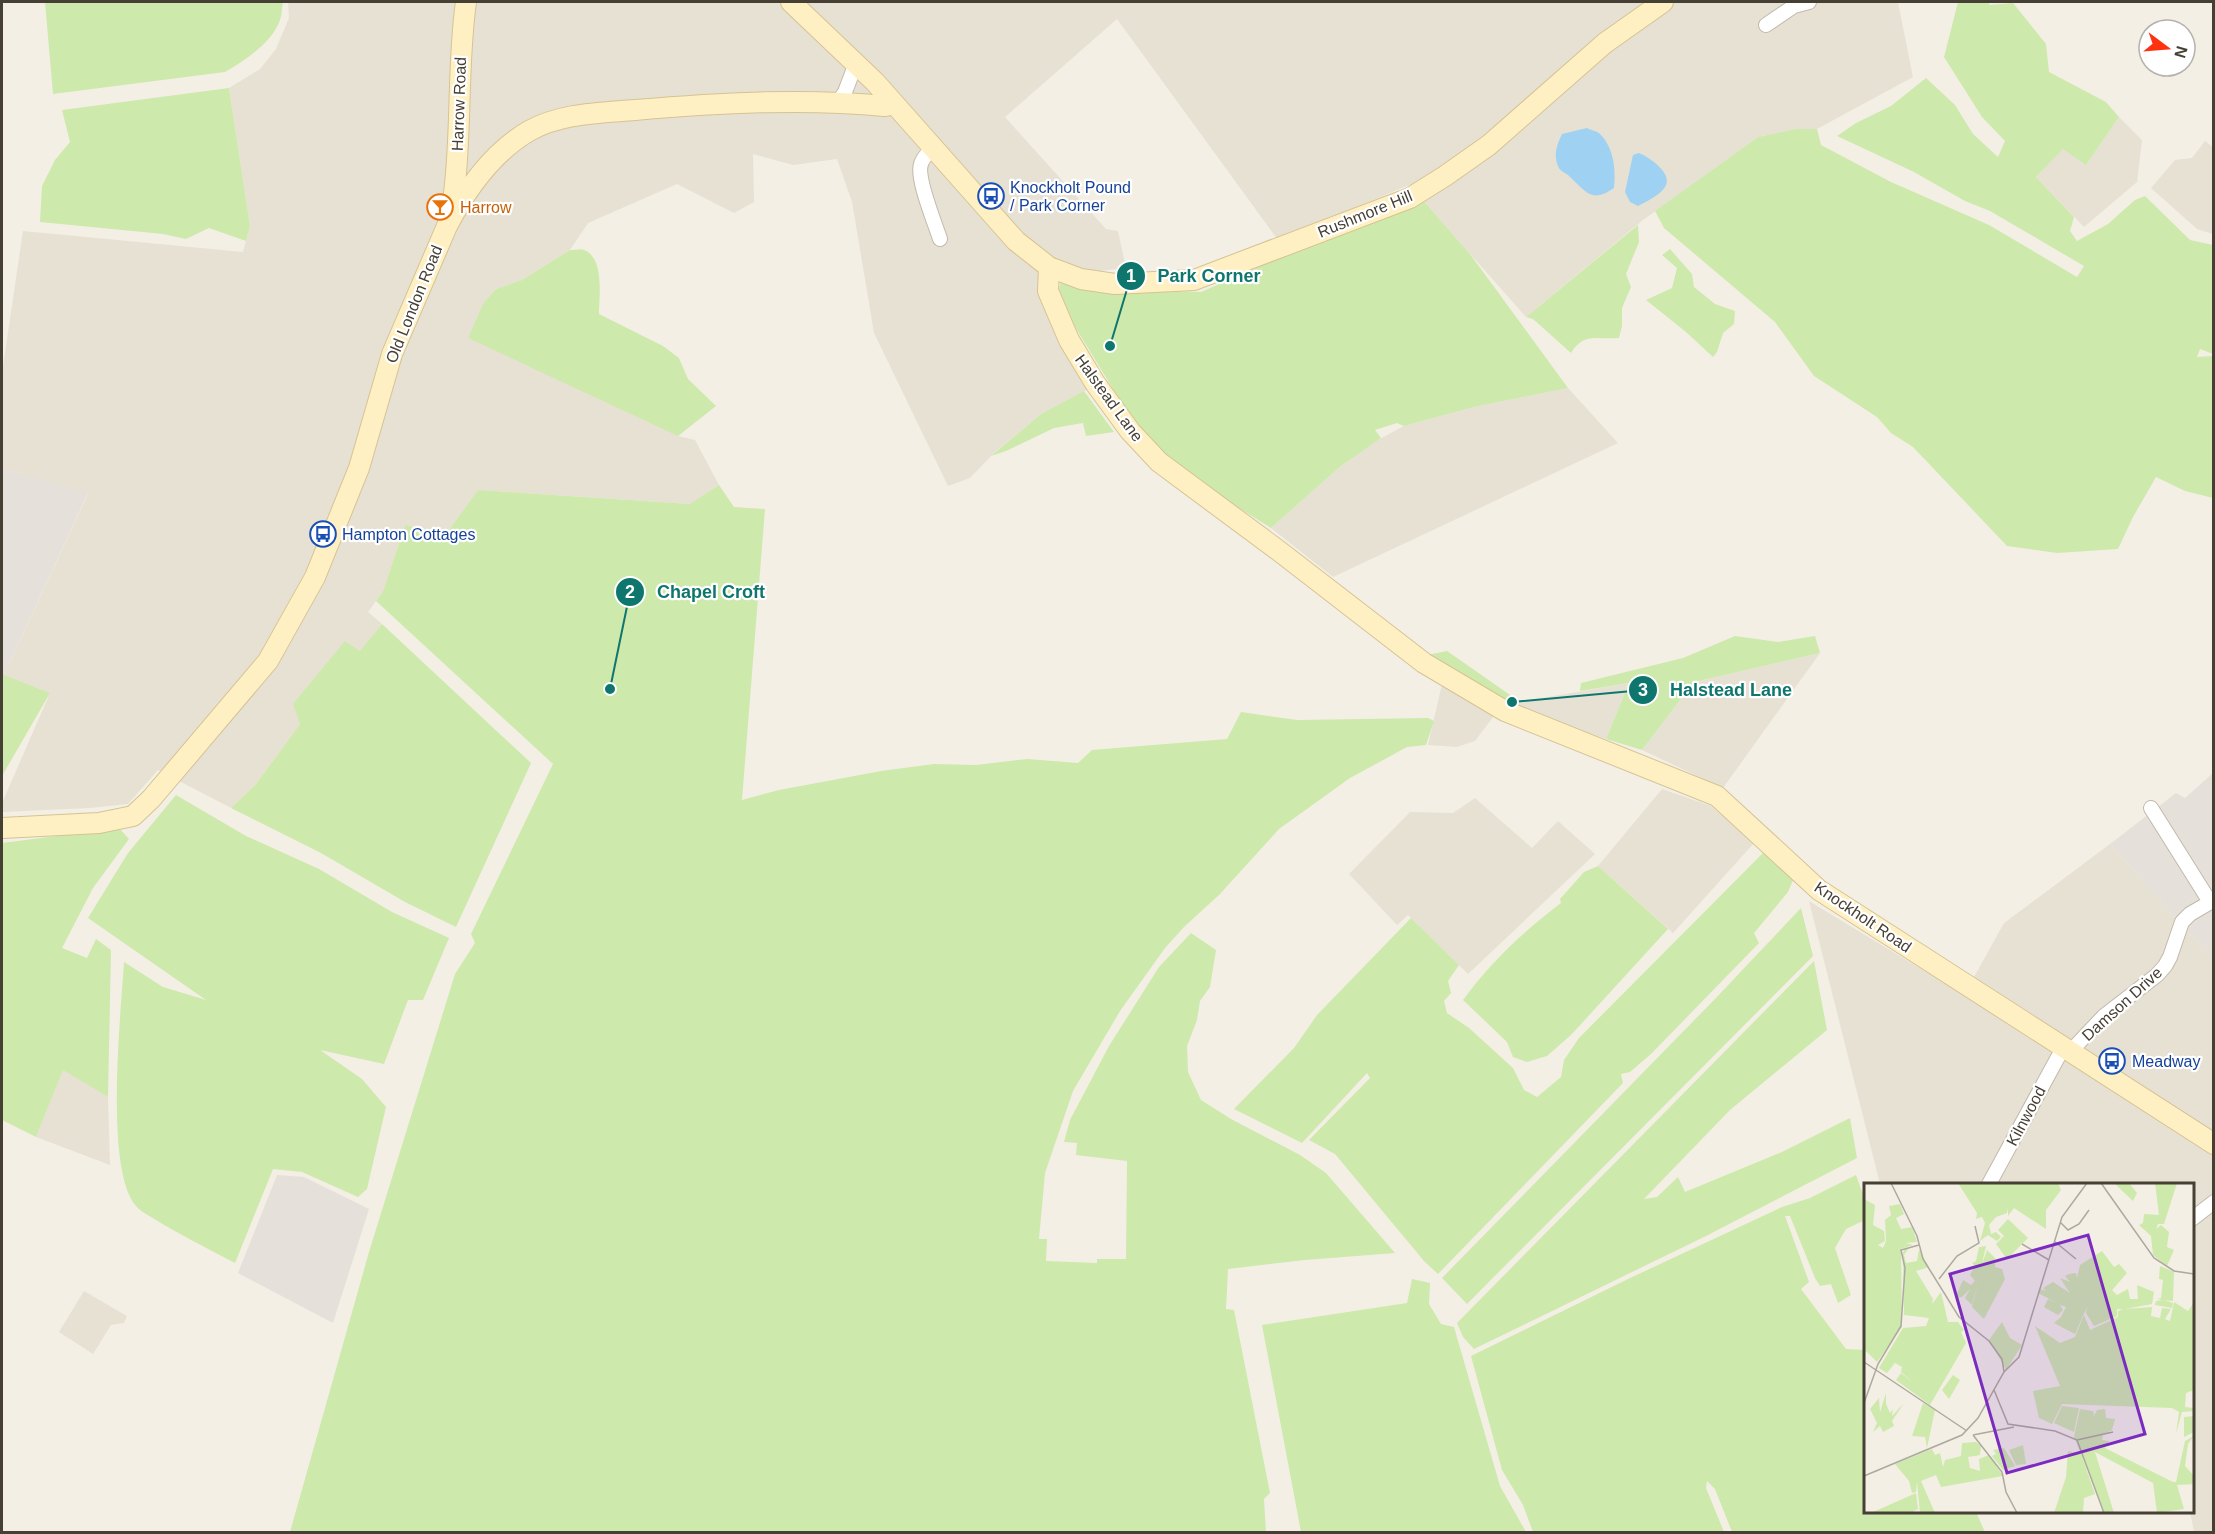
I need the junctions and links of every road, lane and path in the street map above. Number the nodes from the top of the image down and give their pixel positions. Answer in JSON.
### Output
{"nodes":[{"id":1,"x":466,"y":2,"type":"edge"},
{"id":2,"x":791,"y":2,"type":"edge"},
{"id":3,"x":1663,"y":2,"type":"edge"},
{"id":4,"x":1809,"y":2,"type":"edge"},
{"id":5,"x":1766,"y":25,"type":"dead end"},
{"id":6,"x":856,"y":63,"type":"junction"},
{"id":7,"x":838,"y":102,"type":"junction"},
{"id":8,"x":894,"y":104,"type":"junction"},
{"id":9,"x":933,"y":148,"type":"junction"},
{"id":10,"x":457,"y":165,"type":"junction"},
{"id":11,"x":482,"y":173,"type":"junction"},
{"id":12,"x":458,"y":206,"type":"junction"},
{"id":13,"x":940,"y":239,"type":"dead end"},
{"id":14,"x":1049,"y":267,"type":"junction"},
{"id":15,"x":1505,"y":711,"type":"joint"},
{"id":16,"x":2151,"y":808,"type":"dead end"},
{"id":17,"x":2,"y":828,"type":"edge"},
{"id":18,"x":2212,"y":901,"type":"edge"},
{"id":19,"x":2067,"y":1050,"type":"junction"},
{"id":20,"x":2212,"y":1140,"type":"edge"},
{"id":21,"x":1990,"y":1183,"type":"edge"},
{"id":22,"x":2214,"y":1202,"type":"edge"},
{"id":23,"x":2194,"y":1218,"type":"edge"}],
"edges":[{"from":1,"to":10,"type":"street","name":"Harrow Road"},
{"from":2,"to":6,"type":"street","name":"Rushmore Hill"},
{"from":3,"to":14,"type":"street","name":"Rushmore Hill"},
{"from":4,"to":5,"type":"street"},
{"from":6,"to":7,"type":"street"},
{"from":6,"to":8,"type":"street","name":"Rushmore Hill"},
{"from":7,"to":8,"type":"street","name":"Old London Road"},
{"from":7,"to":11,"type":"street","name":"Old London Road"},
{"from":8,"to":9,"type":"street","name":"Rushmore Hill"},
{"from":9,"to":13,"type":"street"},
{"from":9,"to":14,"type":"street","name":"Rushmore Hill"},
{"from":10,"to":11,"type":"street"},
{"from":10,"to":12,"type":"street","name":"Harrow Road"},
{"from":11,"to":12,"type":"street","name":"Old London Road"},
{"from":12,"to":17,"type":"street","name":"Old London Road"},
{"from":14,"to":15,"type":"street","name":"Halstead Lane"},
{"from":15,"to":19,"type":"street","name":"Knockholt Road"},
{"from":16,"to":18,"type":"street"},
{"from":18,"to":19,"type":"street","name":"Damson Drive"},
{"from":19,"to":20,"type":"street","name":"Knockholt Road"},
{"from":19,"to":21,"type":"street","name":"Kilnwood"},
{"from":22,"to":23,"type":"street"}]}
